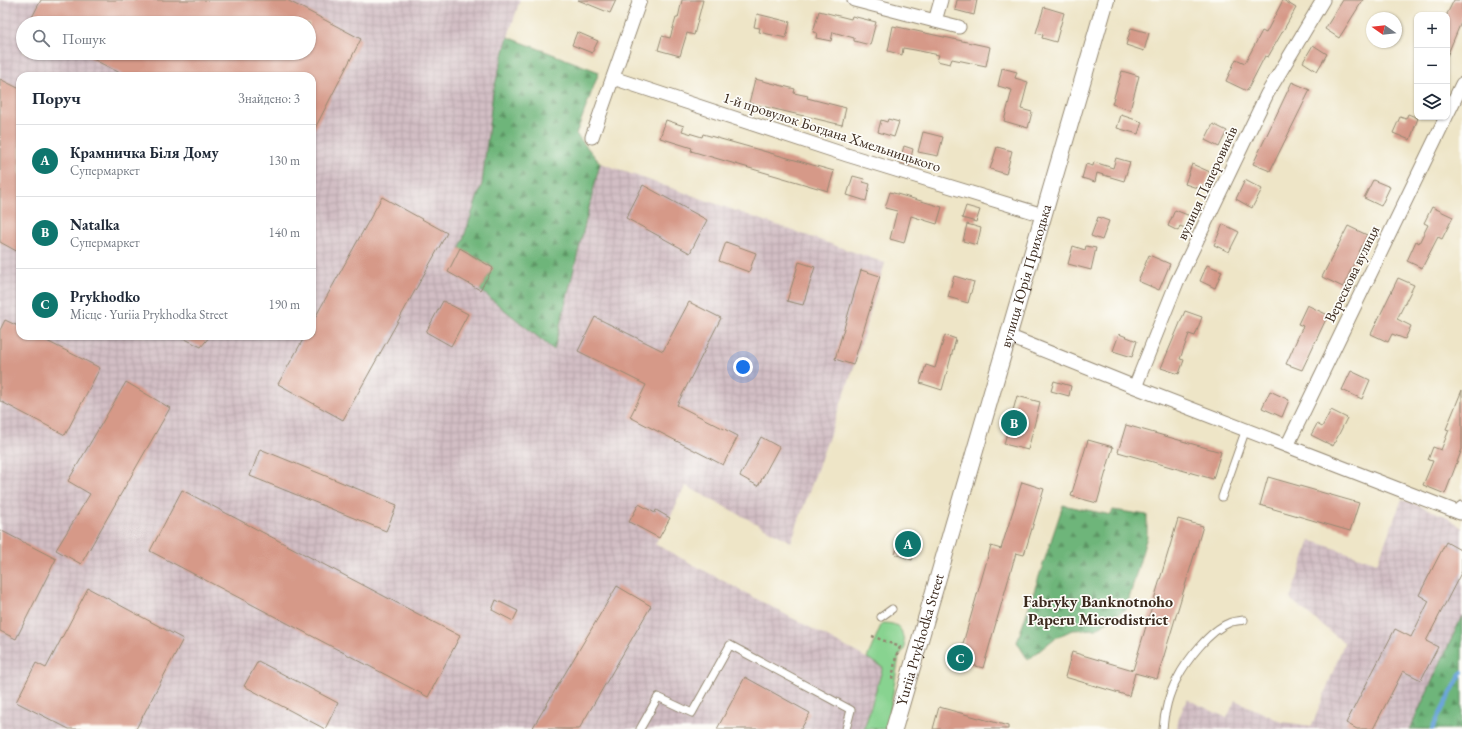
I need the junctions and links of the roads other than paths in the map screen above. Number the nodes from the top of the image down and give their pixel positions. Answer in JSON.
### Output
{"nodes":[{"id":1,"x":640,"y":0,"type":"edge"},
{"id":2,"x":854,"y":0,"type":"edge"},
{"id":3,"x":941,"y":0,"type":"edge"},
{"id":4,"x":1106,"y":0,"type":"edge"},
{"id":5,"x":1323,"y":0,"type":"edge"},
{"id":6,"x":935,"y":21,"type":"junction"},
{"id":7,"x":959,"y":27,"type":"dead end"},
{"id":8,"x":613,"y":78,"type":"junction"},
{"id":9,"x":1462,"y":84,"type":"edge"},
{"id":10,"x":1450,"y":108,"type":"edge"},
{"id":11,"x":1444,"y":120,"type":"edge"},
{"id":12,"x":592,"y":137,"type":"dead end"},
{"id":13,"x":1043,"y":215,"type":"junction"},
{"id":14,"x":1008,"y":336,"type":"junction"},
{"id":15,"x":1135,"y":387,"type":"junction"},
{"id":16,"x":1246,"y":429,"type":"junction"},
{"id":17,"x":1287,"y":446,"type":"junction"},
{"id":18,"x":1222,"y":497,"type":"dead end"},
{"id":19,"x":1461,"y":511,"type":"edge"},
{"id":20,"x":892,"y":610,"type":"dead end"},
{"id":21,"x":881,"y":617,"type":"dead end"},
{"id":22,"x":1244,"y":620,"type":"dead end"},
{"id":23,"x":640,"y":729,"type":"edge"},
{"id":24,"x":846,"y":729,"type":"edge"},
{"id":25,"x":894,"y":729,"type":"edge"},
{"id":26,"x":1162,"y":729,"type":"edge"}],
"edges":[{"from":1,"to":8,"type":"street"},
{"from":2,"to":6,"type":"street"},
{"from":3,"to":6,"type":"street"},
{"from":4,"to":13,"type":"street","name":"вулиця Юрія Приходька"},
{"from":5,"to":15,"type":"street","name":"вулиця Паперовиків"},
{"from":6,"to":7,"type":"street"},
{"from":8,"to":12,"type":"street"},
{"from":8,"to":13,"type":"street","name":"1-й провулок Богдана Хмельницького"},
{"from":9,"to":10,"type":"street","name":"Верескова вулиця"},
{"from":11,"to":17,"type":"street","name":"Верескова вулиця"},
{"from":13,"to":14,"type":"street","name":"вулиця Юрія Приходька"},
{"from":14,"to":15,"type":"street"},
{"from":14,"to":25,"type":"street","name":"вулиця Юрія Приходька"},
{"from":15,"to":16,"type":"street"},
{"from":16,"to":17,"type":"street"},
{"from":16,"to":18,"type":"lane"},
{"from":17,"to":19,"type":"street"},
{"from":20,"to":21,"type":"lane"},
{"from":22,"to":26,"type":"lane"},
{"from":23,"to":24,"type":"lane"}]}
